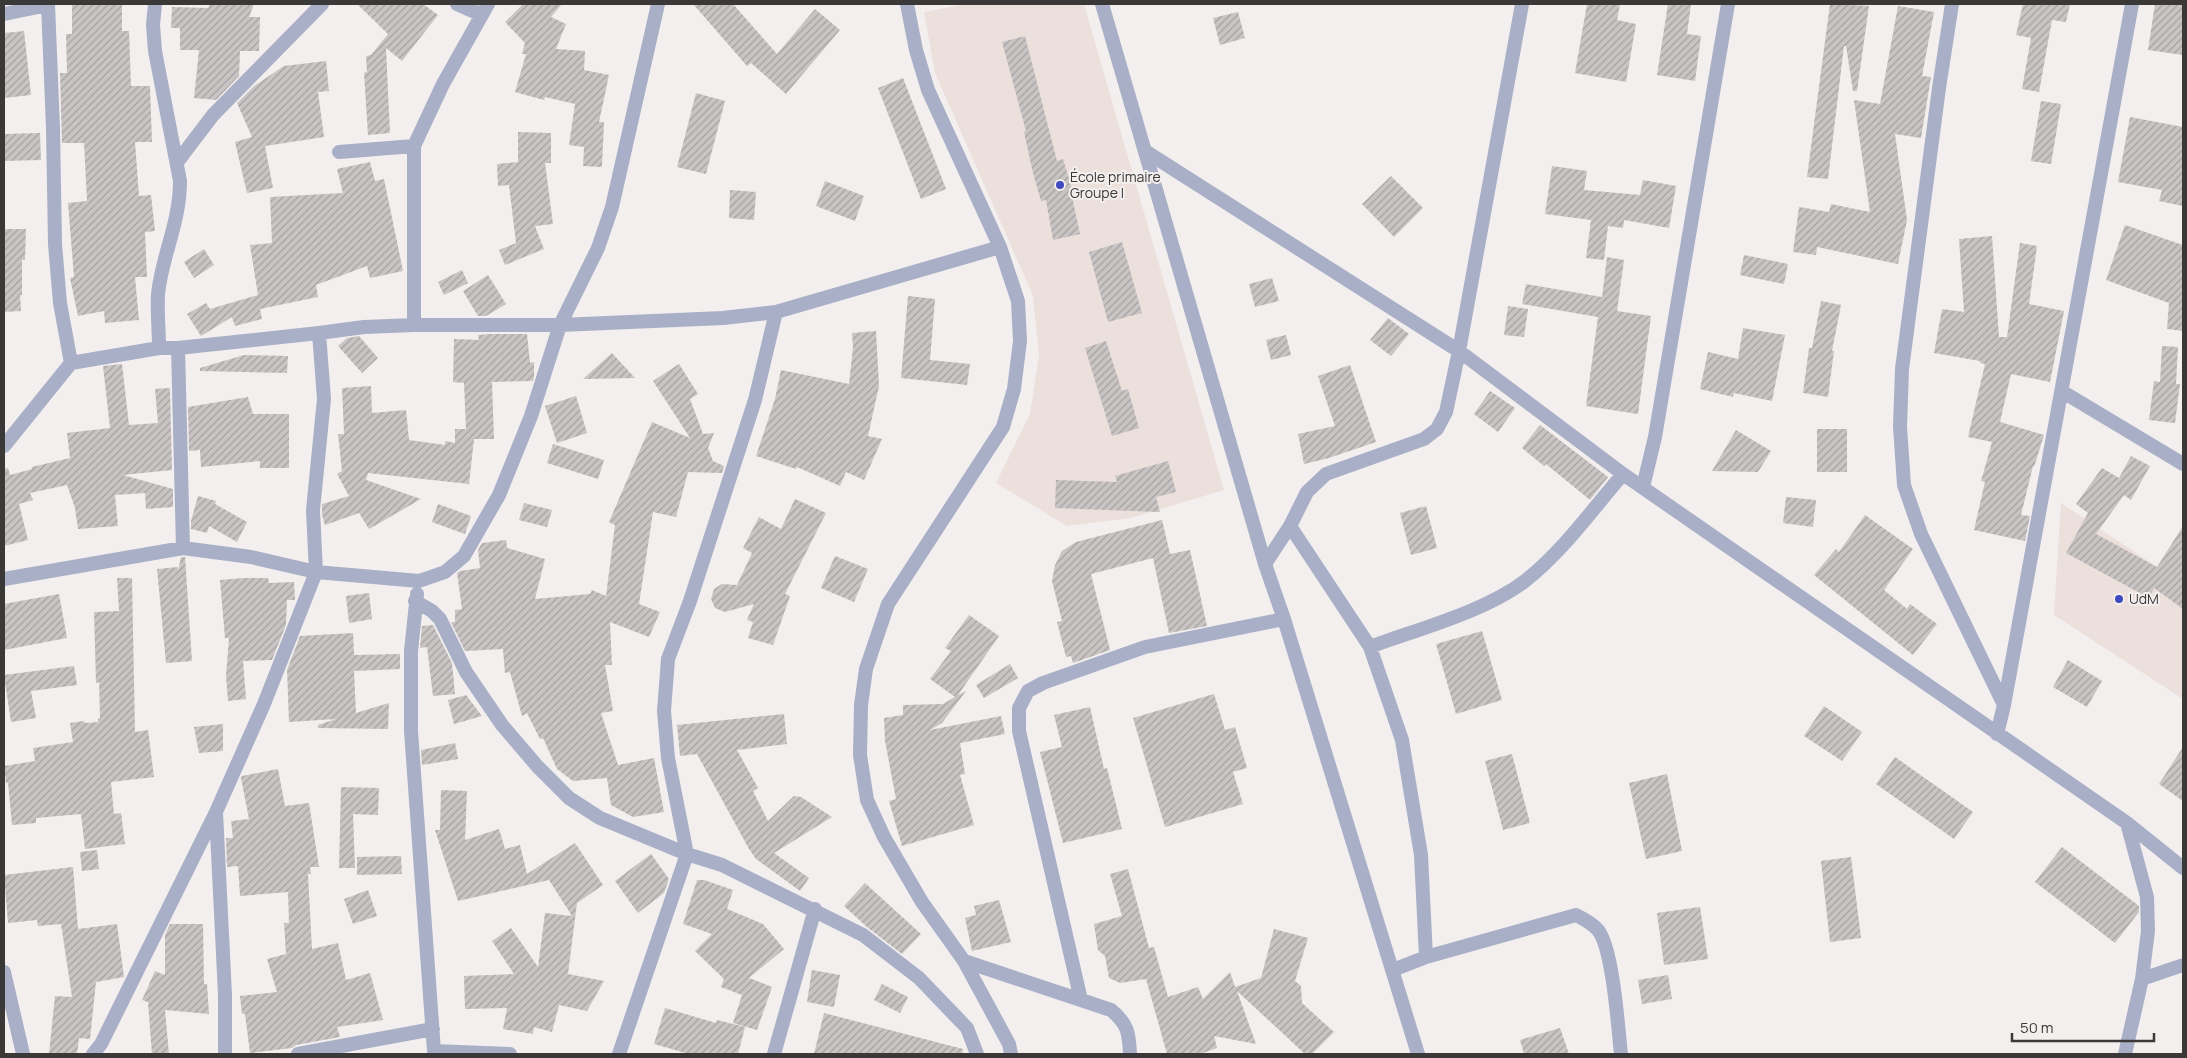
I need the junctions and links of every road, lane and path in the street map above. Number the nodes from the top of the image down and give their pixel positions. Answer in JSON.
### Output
{"nodes":[{"id":1,"x":48,"y":4,"type":"edge"},
{"id":2,"x":155,"y":4,"type":"edge"},
{"id":3,"x":322,"y":4,"type":"edge"},
{"id":4,"x":457,"y":4,"type":"edge"},
{"id":5,"x":658,"y":4,"type":"edge"},
{"id":6,"x":907,"y":4,"type":"edge"},
{"id":7,"x":1102,"y":4,"type":"edge"},
{"id":8,"x":1522,"y":4,"type":"edge"},
{"id":9,"x":1728,"y":4,"type":"edge"},
{"id":10,"x":1952,"y":4,"type":"edge"},
{"id":11,"x":2132,"y":4,"type":"edge"},
{"id":12,"x":485,"y":9,"type":"edge"},
{"id":13,"x":4,"y":14,"type":"edge"},
{"id":14,"x":414,"y":146,"type":"junction"},
{"id":15,"x":1145,"y":151,"type":"junction"},
{"id":16,"x":339,"y":152,"type":"dead end"},
{"id":17,"x":178,"y":161,"type":"junction"},
{"id":18,"x":1000,"y":247,"type":"junction"},
{"id":19,"x":776,"y":312,"type":"junction"},
{"id":20,"x":414,"y":325,"type":"junction"},
{"id":21,"x":560,"y":325,"type":"junction"},
{"id":22,"x":319,"y":333,"type":"junction"},
{"id":23,"x":159,"y":348,"type":"junction"},
{"id":24,"x":178,"y":348,"type":"junction"},
{"id":25,"x":1458,"y":351,"type":"junction"},
{"id":26,"x":72,"y":363,"type":"junction"},
{"id":27,"x":2063,"y":392,"type":"junction"},
{"id":28,"x":4,"y":446,"type":"edge"},
{"id":29,"x":2183,"y":464,"type":"edge"},
{"id":30,"x":1623,"y":474,"type":"junction"},
{"id":31,"x":1643,"y":487,"type":"junction"},
{"id":32,"x":1290,"y":526,"type":"junction"},
{"id":33,"x":184,"y":548,"type":"junction"},
{"id":34,"x":1265,"y":564,"type":"junction"},
{"id":35,"x":316,"y":572,"type":"junction"},
{"id":36,"x":4,"y":579,"type":"edge"},
{"id":37,"x":419,"y":582,"type":"junction"},
{"id":38,"x":415,"y":601,"type":"junction"},
{"id":39,"x":1284,"y":619,"type":"junction"},
{"id":40,"x":1370,"y":647,"type":"junction"},
{"id":41,"x":2004,"y":705,"type":"junction"},
{"id":42,"x":1997,"y":734,"type":"junction"},
{"id":43,"x":216,"y":812,"type":"junction"},
{"id":44,"x":2127,"y":823,"type":"junction"},
{"id":45,"x":687,"y":854,"type":"junction"},
{"id":46,"x":2183,"y":868,"type":"edge"},
{"id":47,"x":815,"y":909,"type":"junction"},
{"id":48,"x":1426,"y":957,"type":"junction"},
{"id":49,"x":964,"y":961,"type":"junction"},
{"id":50,"x":2183,"y":965,"type":"edge"},
{"id":51,"x":1393,"y":970,"type":"junction"},
{"id":52,"x":4,"y":972,"type":"edge"},
{"id":53,"x":2142,"y":979,"type":"junction"},
{"id":54,"x":1081,"y":1000,"type":"junction"},
{"id":55,"x":433,"y":1029,"type":"junction"},
{"id":56,"x":434,"y":1052,"type":"edge"},
{"id":57,"x":23,"y":1054,"type":"edge"},
{"id":58,"x":93,"y":1054,"type":"edge"},
{"id":59,"x":225,"y":1054,"type":"edge"},
{"id":60,"x":298,"y":1054,"type":"edge"},
{"id":61,"x":510,"y":1054,"type":"edge"},
{"id":62,"x":620,"y":1054,"type":"edge"},
{"id":63,"x":774,"y":1054,"type":"edge"},
{"id":64,"x":977,"y":1054,"type":"edge"},
{"id":65,"x":1011,"y":1054,"type":"edge"},
{"id":66,"x":1130,"y":1054,"type":"edge"},
{"id":67,"x":1418,"y":1054,"type":"edge"},
{"id":68,"x":1621,"y":1054,"type":"edge"},
{"id":69,"x":2125,"y":1054,"type":"edge"}],
"edges":[{"from":1,"to":13,"type":"street"},
{"from":1,"to":26,"type":"street"},
{"from":2,"to":17,"type":"street"},
{"from":3,"to":17,"type":"street"},
{"from":4,"to":12,"type":"street"},
{"from":5,"to":21,"type":"street"},
{"from":6,"to":18,"type":"street"},
{"from":7,"to":15,"type":"street"},
{"from":8,"to":25,"type":"street"},
{"from":9,"to":31,"type":"street"},
{"from":10,"to":41,"type":"street"},
{"from":11,"to":27,"type":"street"},
{"from":12,"to":14,"type":"street"},
{"from":14,"to":16,"type":"street"},
{"from":14,"to":20,"type":"street"},
{"from":15,"to":25,"type":"street"},
{"from":15,"to":34,"type":"street"},
{"from":17,"to":23,"type":"street"},
{"from":18,"to":19,"type":"street"},
{"from":18,"to":49,"type":"street"},
{"from":19,"to":21,"type":"street"},
{"from":19,"to":45,"type":"street"},
{"from":20,"to":21,"type":"street"},
{"from":20,"to":22,"type":"street"},
{"from":21,"to":37,"type":"street"},
{"from":22,"to":24,"type":"street"},
{"from":22,"to":35,"type":"street"},
{"from":23,"to":24,"type":"street"},
{"from":23,"to":26,"type":"street"},
{"from":24,"to":33,"type":"street"},
{"from":25,"to":30,"type":"street"},
{"from":25,"to":32,"type":"street"},
{"from":26,"to":28,"type":"street"},
{"from":27,"to":29,"type":"street"},
{"from":27,"to":41,"type":"street"},
{"from":30,"to":31,"type":"street"},
{"from":30,"to":40,"type":"street"},
{"from":31,"to":42,"type":"street"},
{"from":32,"to":34,"type":"street"},
{"from":32,"to":40,"type":"street"},
{"from":33,"to":35,"type":"street"},
{"from":33,"to":36,"type":"street"},
{"from":34,"to":39,"type":"street"},
{"from":35,"to":37,"type":"street"},
{"from":35,"to":43,"type":"street"},
{"from":37,"to":38,"type":"street"},
{"from":38,"to":45,"type":"street"},
{"from":38,"to":55,"type":"street"},
{"from":39,"to":51,"type":"street"},
{"from":39,"to":54,"type":"street"},
{"from":40,"to":48,"type":"street"},
{"from":41,"to":42,"type":"street"},
{"from":42,"to":44,"type":"street"},
{"from":43,"to":58,"type":"street"},
{"from":43,"to":59,"type":"street"},
{"from":44,"to":46,"type":"street"},
{"from":44,"to":53,"type":"street"},
{"from":45,"to":47,"type":"street"},
{"from":45,"to":62,"type":"street"},
{"from":47,"to":63,"type":"street"},
{"from":47,"to":64,"type":"street"},
{"from":48,"to":51,"type":"street"},
{"from":48,"to":68,"type":"street"},
{"from":49,"to":54,"type":"street"},
{"from":49,"to":65,"type":"street"},
{"from":50,"to":53,"type":"street"},
{"from":51,"to":67,"type":"street"},
{"from":52,"to":57,"type":"street"},
{"from":53,"to":69,"type":"street"},
{"from":54,"to":66,"type":"street"},
{"from":55,"to":56,"type":"street"},
{"from":55,"to":60,"type":"street"},
{"from":56,"to":61,"type":"street"}]}
